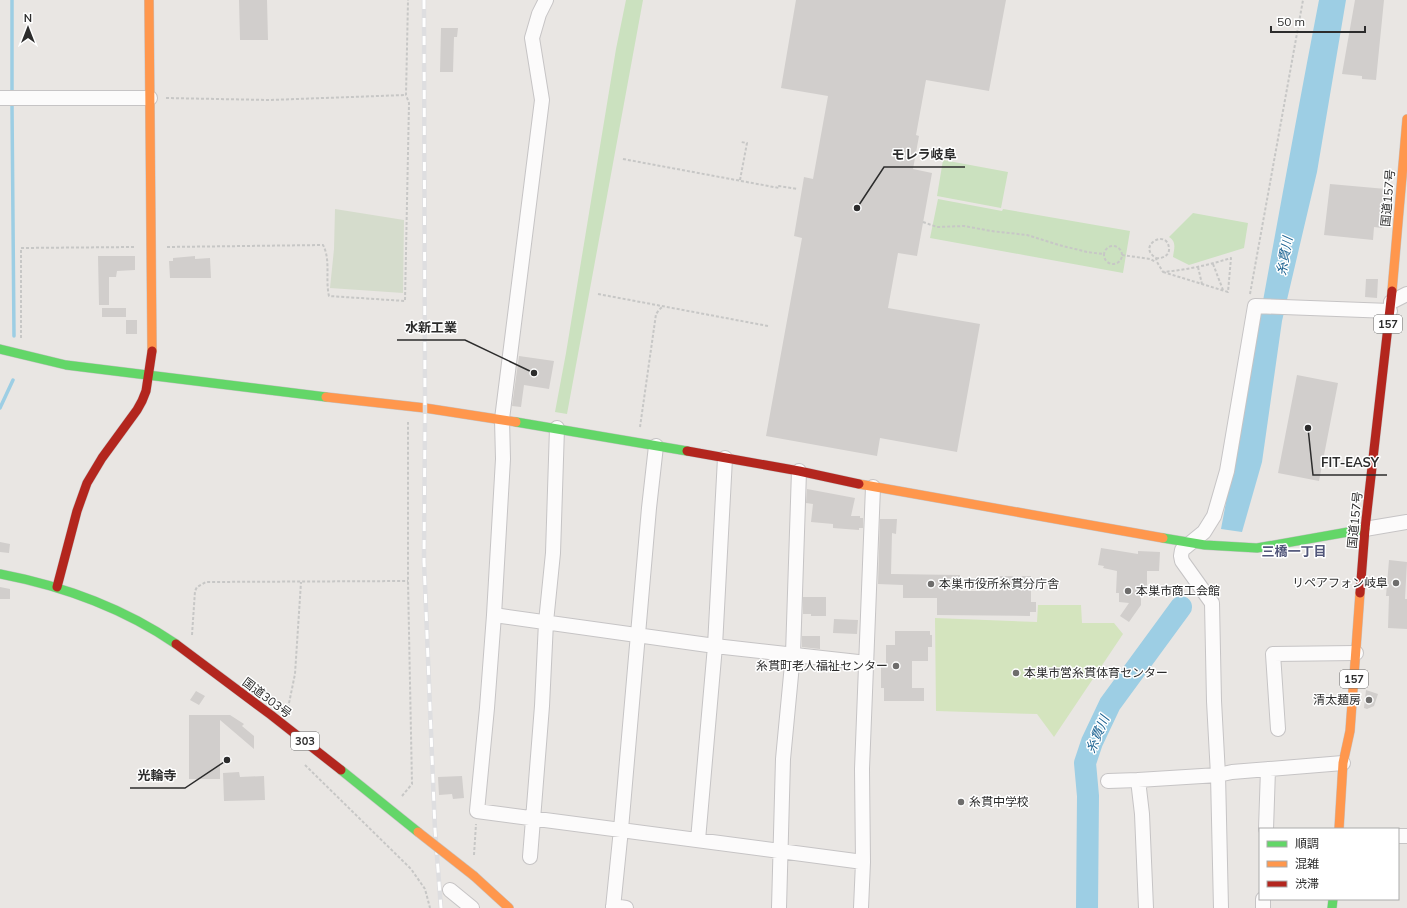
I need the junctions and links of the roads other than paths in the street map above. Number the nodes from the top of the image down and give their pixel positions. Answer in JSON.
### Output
{"nodes":[{"id":1,"x":149,"y":0,"type":"edge"},
{"id":2,"x":546,"y":0,"type":"edge"},
{"id":3,"x":0,"y":98,"type":"edge"},
{"id":4,"x":150,"y":98,"type":"junction"},
{"id":5,"x":1407,"y":119,"type":"edge"},
{"id":6,"x":1407,"y":294,"type":"edge"},
{"id":7,"x":1390,"y":306,"type":"junction"},
{"id":8,"x":0,"y":349,"type":"edge"},
{"id":9,"x":149,"y":375,"type":"junction"},
{"id":10,"x":502,"y":419,"type":"junction"},
{"id":11,"x":557,"y":428,"type":"junction"},
{"id":12,"x":656,"y":446,"type":"junction"},
{"id":13,"x":725,"y":458,"type":"junction"},
{"id":14,"x":799,"y":471,"type":"junction"},
{"id":15,"x":874,"y":487,"type":"junction"},
{"id":16,"x":1407,"y":522,"type":"edge"},
{"id":17,"x":1365,"y":530,"type":"junction"},
{"id":18,"x":1191,"y":542,"type":"junction"},
{"id":19,"x":0,"y":574,"type":"edge"},
{"id":20,"x":57,"y":586,"type":"junction"},
{"id":21,"x":494,"y":615,"type":"junction"},
{"id":22,"x":546,"y":622,"type":"junction"},
{"id":23,"x":638,"y":634,"type":"junction"},
{"id":24,"x":715,"y":646,"type":"junction"},
{"id":25,"x":1356,"y":653,"type":"junction"},
{"id":26,"x":793,"y":654,"type":"junction"},
{"id":27,"x":867,"y":663,"type":"junction"},
{"id":28,"x":1278,"y":729,"type":"dead end"},
{"id":29,"x":1343,"y":763,"type":"junction"},
{"id":30,"x":1268,"y":769,"type":"junction"},
{"id":31,"x":1218,"y":775,"type":"junction"},
{"id":32,"x":1138,"y":780,"type":"junction"},
{"id":33,"x":1108,"y":781,"type":"dead end"},
{"id":34,"x":534,"y":819,"type":"junction"},
{"id":35,"x":1266,"y":828,"type":"edge"},
{"id":36,"x":1339,"y":828,"type":"edge"},
{"id":37,"x":621,"y":829,"type":"junction"},
{"id":38,"x":698,"y":840,"type":"junction"},
{"id":39,"x":781,"y":852,"type":"junction"},
{"id":40,"x":530,"y":857,"type":"dead end"},
{"id":41,"x":863,"y":862,"type":"junction"},
{"id":42,"x":450,"y":890,"type":"dead end"},
{"id":43,"x":617,"y":907,"type":"edge"},
{"id":44,"x":472,"y":908,"type":"edge"},
{"id":45,"x":509,"y":908,"type":"edge"},
{"id":46,"x":779,"y":908,"type":"edge"},
{"id":47,"x":861,"y":908,"type":"edge"},
{"id":48,"x":1146,"y":908,"type":"edge"},
{"id":49,"x":1221,"y":908,"type":"edge"}],
"edges":[{"from":1,"to":4,"type":"main road"},
{"from":2,"to":10,"type":"street"},
{"from":3,"to":4,"type":"street"},
{"from":4,"to":9,"type":"main road"},
{"from":5,"to":7,"type":"main road","name":"国道157号","number":"157"},
{"from":6,"to":7,"type":"street"},
{"from":7,"to":17,"type":"main road","name":"国道157号","number":"157"},
{"from":7,"to":18,"type":"street"},
{"from":8,"to":9,"type":"main road"},
{"from":9,"to":10,"type":"main road"},
{"from":9,"to":20,"type":"main road"},
{"from":10,"to":11,"type":"main road"},
{"from":10,"to":21,"type":"street"},
{"from":11,"to":12,"type":"main road"},
{"from":11,"to":22,"type":"street"},
{"from":12,"to":13,"type":"main road"},
{"from":12,"to":23,"type":"street"},
{"from":13,"to":14,"type":"main road"},
{"from":13,"to":24,"type":"street"},
{"from":14,"to":15,"type":"main road"},
{"from":14,"to":26,"type":"street"},
{"from":15,"to":18,"type":"main road"},
{"from":15,"to":27,"type":"street"},
{"from":16,"to":17,"type":"street"},
{"from":17,"to":18,"type":"main road"},
{"from":17,"to":25,"type":"main road","name":"国道157号","number":"157"},
{"from":18,"to":31,"type":"street"},
{"from":19,"to":20,"type":"main road","name":"国道303号","number":"303"},
{"from":20,"to":45,"type":"main road","name":"国道303号","number":"303","bridge":true},
{"from":21,"to":22,"type":"street"},
{"from":21,"to":34,"type":"street"},
{"from":22,"to":23,"type":"street"},
{"from":22,"to":34,"type":"street"},
{"from":23,"to":24,"type":"street"},
{"from":23,"to":37,"type":"street"},
{"from":24,"to":26,"type":"street"},
{"from":24,"to":38,"type":"street"},
{"from":25,"to":28,"type":"street"},
{"from":25,"to":29,"type":"main road","name":"国道157号","number":"157"},
{"from":26,"to":27,"type":"street"},
{"from":26,"to":39,"type":"street"},
{"from":27,"to":41,"type":"street"},
{"from":29,"to":30,"type":"street"},
{"from":29,"to":36,"type":"main road","name":"国道157号","number":"157"},
{"from":30,"to":31,"type":"street"},
{"from":30,"to":35,"type":"street"},
{"from":31,"to":32,"type":"street"},
{"from":31,"to":49,"type":"street"},
{"from":32,"to":33,"type":"street"},
{"from":32,"to":48,"type":"street"},
{"from":34,"to":37,"type":"street"},
{"from":34,"to":40,"type":"street"},
{"from":37,"to":38,"type":"street"},
{"from":37,"to":43,"type":"street"},
{"from":38,"to":39,"type":"street"},
{"from":39,"to":41,"type":"street"},
{"from":39,"to":46,"type":"street"},
{"from":41,"to":47,"type":"street"},
{"from":42,"to":44,"type":"street"}]}
